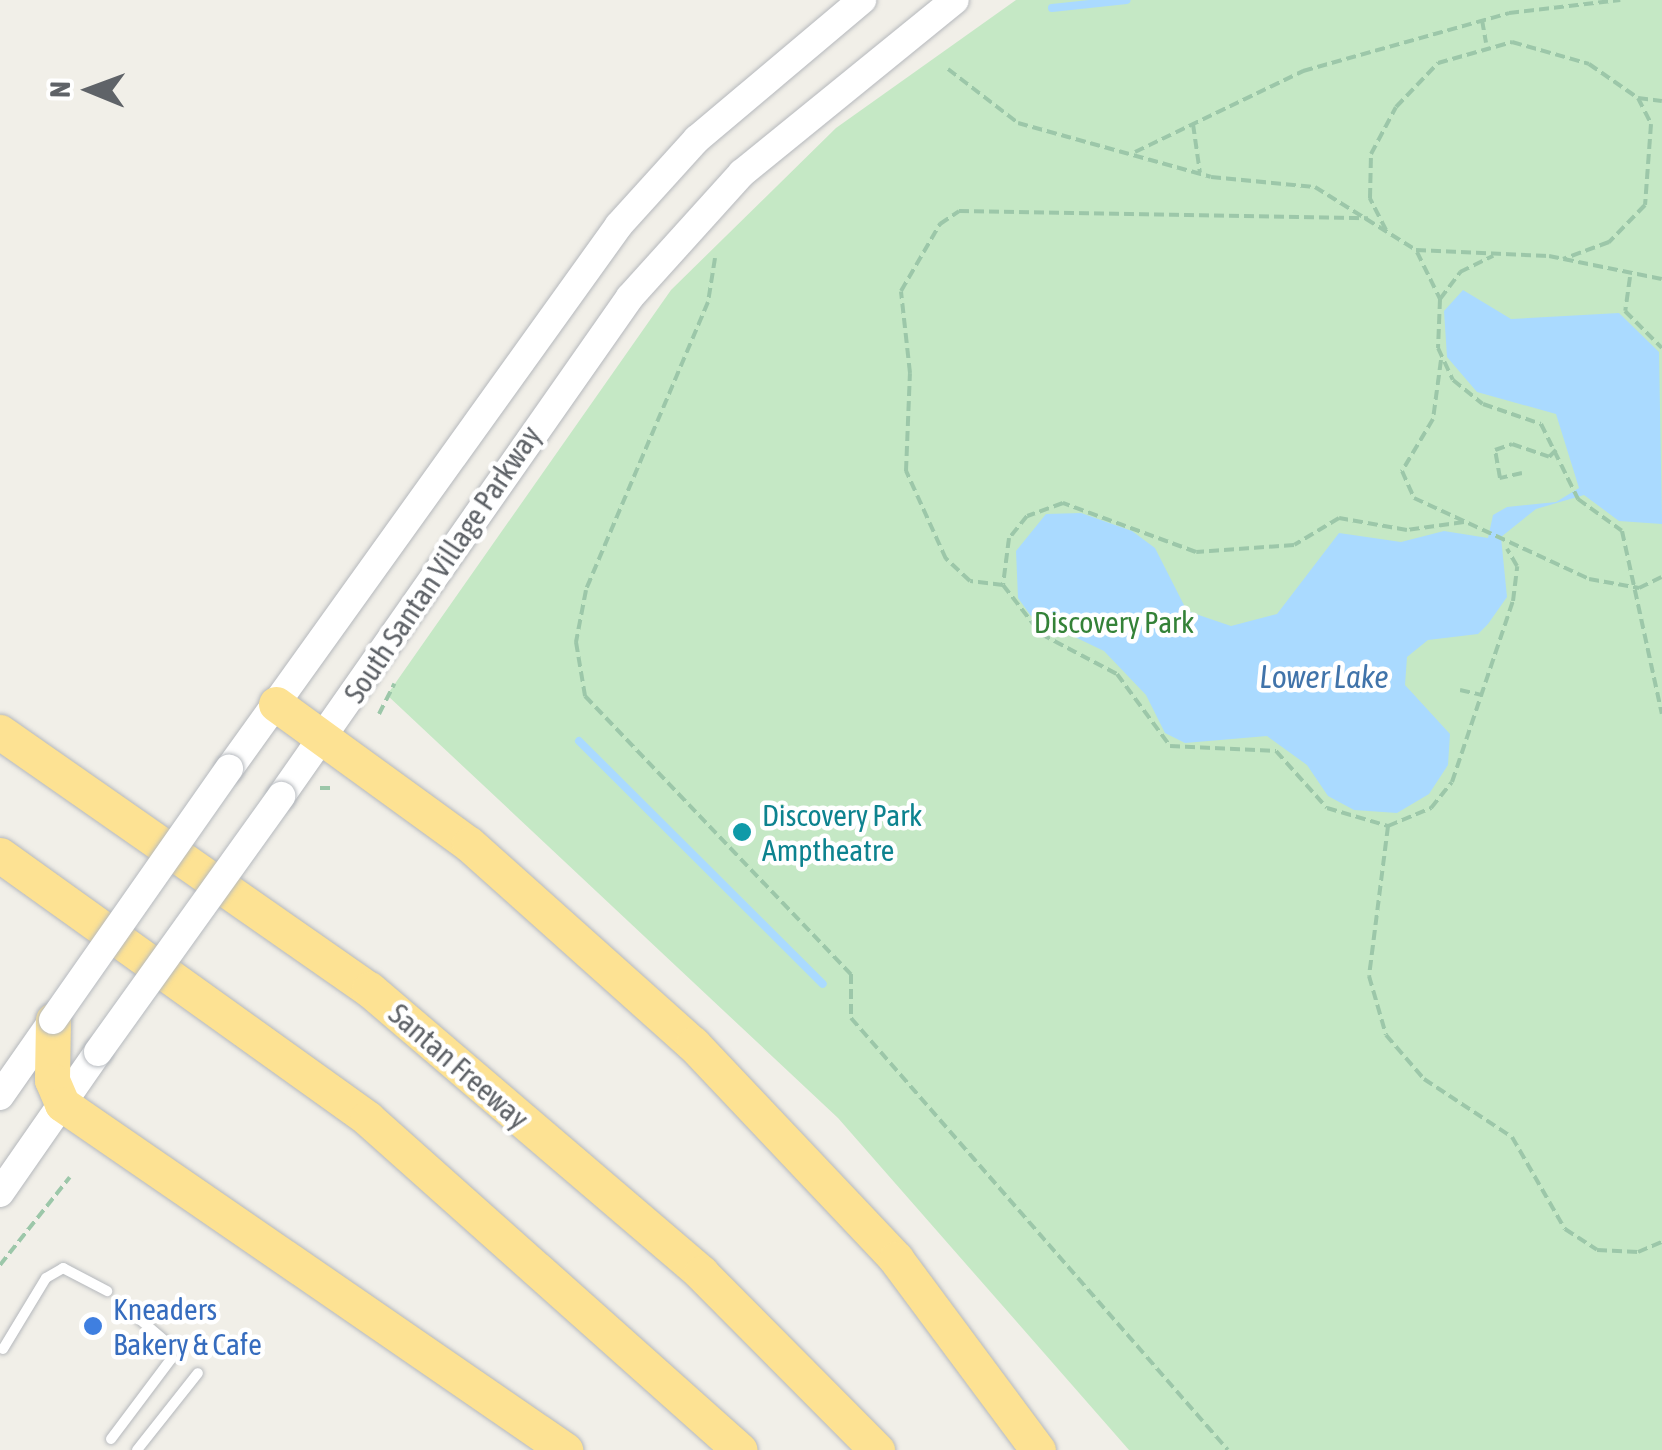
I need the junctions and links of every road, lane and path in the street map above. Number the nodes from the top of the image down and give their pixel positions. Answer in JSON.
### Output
{"nodes":[{"id":1,"x":862,"y":0,"type":"edge"},
{"id":2,"x":955,"y":0,"type":"edge"},
{"id":3,"x":1620,"y":0,"type":"edge"},
{"id":4,"x":1482,"y":20,"type":"junction"},
{"id":5,"x":1486,"y":43,"type":"junction"},
{"id":6,"x":948,"y":70,"type":"dead end"},
{"id":7,"x":1638,"y":98,"type":"junction"},
{"id":8,"x":1662,"y":101,"type":"edge"},
{"id":9,"x":1193,"y":122,"type":"junction"},
{"id":10,"x":1135,"y":152,"type":"junction"},
{"id":11,"x":1200,"y":174,"type":"junction"},
{"id":12,"x":1368,"y":218,"type":"junction"},
{"id":13,"x":1390,"y":233,"type":"junction"},
{"id":14,"x":1416,"y":250,"type":"junction"},
{"id":15,"x":1497,"y":255,"type":"junction"},
{"id":16,"x":715,"y":258,"type":"dead end"},
{"id":17,"x":1562,"y":259,"type":"junction"},
{"id":18,"x":1630,"y":277,"type":"junction"},
{"id":19,"x":1662,"y":279,"type":"edge"},
{"id":20,"x":1440,"y":300,"type":"junction"},
{"id":21,"x":1662,"y":348,"type":"edge"},
{"id":22,"x":1441,"y":356,"type":"junction"},
{"id":23,"x":1557,"y":447,"type":"junction"},
{"id":24,"x":1522,"y":473,"type":"dead end"},
{"id":25,"x":1464,"y":522,"type":"junction"},
{"id":26,"x":1507,"y":548,"type":"junction"},
{"id":27,"x":1662,"y":577,"type":"edge"},
{"id":28,"x":1004,"y":586,"type":"junction"},
{"id":29,"x":1639,"y":588,"type":"junction"},
{"id":30,"x":394,"y":684,"type":"dead end"},
{"id":31,"x":1460,"y":690,"type":"dead end"},
{"id":32,"x":1482,"y":695,"type":"junction"},
{"id":33,"x":276,"y":704,"type":"junction"},
{"id":34,"x":379,"y":714,"type":"dead end"},
{"id":35,"x":1662,"y":714,"type":"edge"},
{"id":36,"x":0,"y":732,"type":"edge"},
{"id":37,"x":322,"y":738,"type":"junction"},
{"id":38,"x":330,"y":788,"type":"dead end"},
{"id":39,"x":316,"y":792,"type":"dead end"},
{"id":40,"x":1388,"y":826,"type":"junction"},
{"id":41,"x":0,"y":855,"type":"edge"},
{"id":42,"x":53,"y":1020,"type":"junction"},
{"id":43,"x":0,"y":1096,"type":"edge"},
{"id":44,"x":62,"y":1104,"type":"junction"},
{"id":45,"x":70,"y":1177,"type":"dead end"},
{"id":46,"x":0,"y":1193,"type":"edge"},
{"id":47,"x":1662,"y":1242,"type":"edge"},
{"id":48,"x":0,"y":1265,"type":"edge"},
{"id":49,"x":107,"y":1291,"type":"dead end"},
{"id":50,"x":124,"y":1306,"type":"dead end"},
{"id":51,"x":3,"y":1349,"type":"dead end"},
{"id":52,"x":198,"y":1373,"type":"dead end"},
{"id":53,"x":111,"y":1439,"type":"dead end"},
{"id":54,"x":137,"y":1450,"type":"edge"},
{"id":55,"x":564,"y":1450,"type":"edge"},
{"id":56,"x":739,"y":1450,"type":"edge"},
{"id":57,"x":877,"y":1450,"type":"edge"},
{"id":58,"x":1038,"y":1450,"type":"edge"},
{"id":59,"x":1228,"y":1450,"type":"edge"}],
"edges":[{"from":1,"to":33,"type":"main road","name":"South Santan Village Parkway"},
{"from":2,"to":37,"type":"main road","name":"South Santan Village Parkway"},
{"from":3,"to":4,"type":"path"},
{"from":4,"to":5,"type":"path"},
{"from":4,"to":9,"type":"path"},
{"from":5,"to":7,"type":"path"},
{"from":5,"to":13,"type":"path"},
{"from":6,"to":10,"type":"path"},
{"from":7,"to":8,"type":"path"},
{"from":7,"to":17,"type":"path"},
{"from":9,"to":10,"type":"path"},
{"from":9,"to":11,"type":"path"},
{"from":10,"to":11,"type":"path"},
{"from":11,"to":12,"type":"path"},
{"from":12,"to":13,"type":"path"},
{"from":12,"to":28,"type":"path"},
{"from":13,"to":14,"type":"path"},
{"from":14,"to":15,"type":"path"},
{"from":14,"to":20,"type":"path"},
{"from":15,"to":17,"type":"path"},
{"from":15,"to":20,"type":"path"},
{"from":16,"to":59,"type":"path"},
{"from":17,"to":18,"type":"path"},
{"from":18,"to":19,"type":"path"},
{"from":18,"to":21,"type":"path"},
{"from":20,"to":22,"type":"path"},
{"from":22,"to":23,"type":"path"},
{"from":22,"to":25,"type":"path"},
{"from":23,"to":24,"type":"path"},
{"from":23,"to":29,"type":"path"},
{"from":25,"to":26,"type":"path"},
{"from":25,"to":28,"type":"path"},
{"from":26,"to":29,"type":"path"},
{"from":26,"to":32,"type":"path"},
{"from":27,"to":29,"type":"path"},
{"from":28,"to":40,"type":"path"},
{"from":29,"to":35,"type":"path"},
{"from":30,"to":34,"type":"path"},
{"from":31,"to":32,"type":"path"},
{"from":32,"to":40,"type":"path"},
{"from":33,"to":37,"type":"highway"},
{"from":33,"to":42,"type":"main road","name":"South Santan Village Parkway","bridge":true},
{"from":36,"to":57,"type":"highway","name":"Santan Freeway"},
{"from":37,"to":44,"type":"main road","name":"South Santan Village Parkway","bridge":true},
{"from":37,"to":58,"type":"highway"},
{"from":38,"to":39,"type":"path"},
{"from":40,"to":47,"type":"path"},
{"from":41,"to":56,"type":"highway"},
{"from":42,"to":43,"type":"main road","name":"South Santan Village Parkway"},
{"from":42,"to":44,"type":"highway"},
{"from":44,"to":46,"type":"main road","name":"South Santan Village Parkway"},
{"from":44,"to":55,"type":"highway"},
{"from":45,"to":48,"type":"path"},
{"from":49,"to":51,"type":"lane"},
{"from":50,"to":53,"type":"lane"},
{"from":52,"to":54,"type":"lane"}]}
